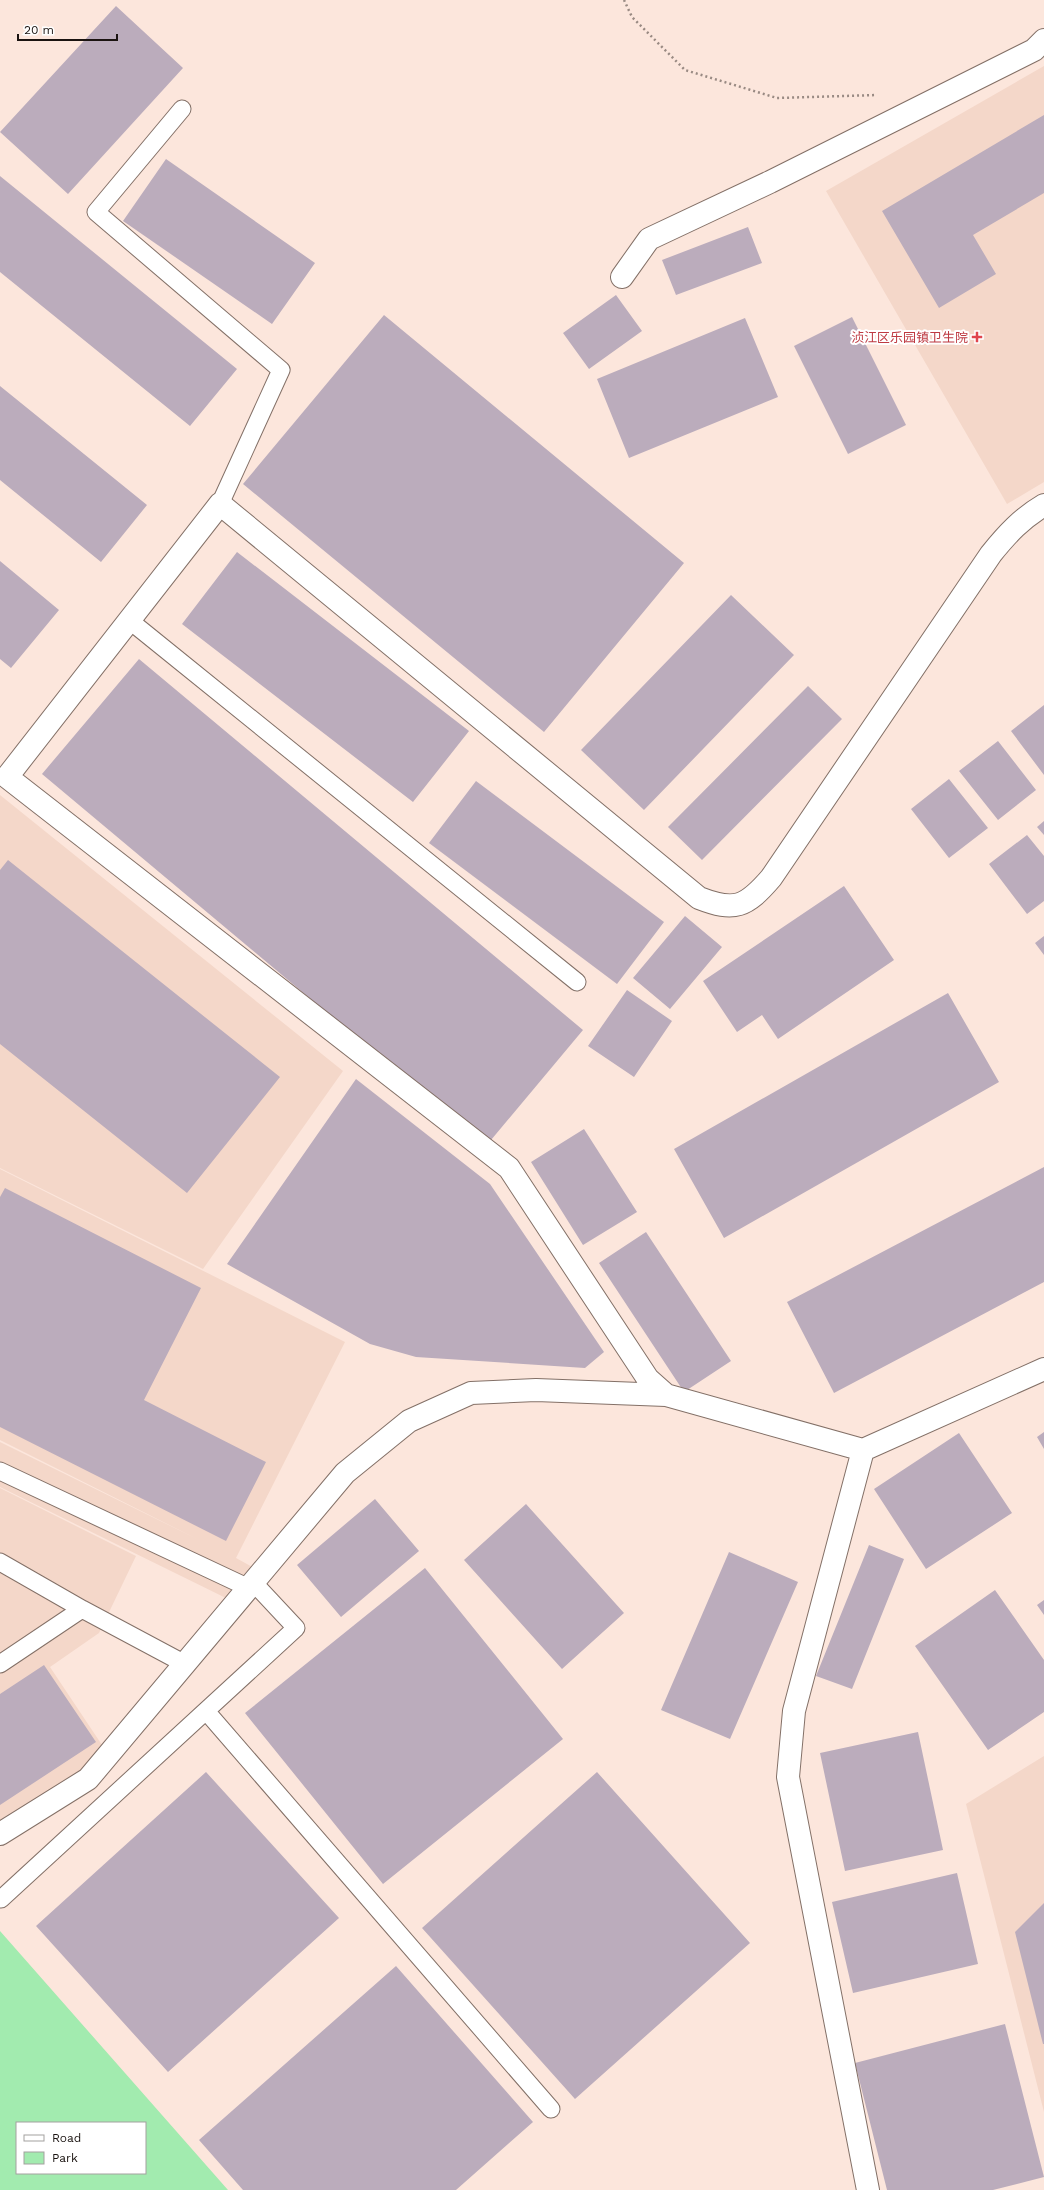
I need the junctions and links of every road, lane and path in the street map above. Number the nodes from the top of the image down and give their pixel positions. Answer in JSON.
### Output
{"nodes":[{"id":1,"x":624,"y":0,"type":"edge"},
{"id":2,"x":1044,"y":40,"type":"edge"},
{"id":3,"x":878,"y":95,"type":"dead end"},
{"id":4,"x":182,"y":109,"type":"dead end"},
{"id":5,"x":622,"y":277,"type":"dead end"},
{"id":6,"x":220,"y":504,"type":"junction"},
{"id":7,"x":1044,"y":505,"type":"edge"},
{"id":8,"x":129,"y":620,"type":"junction"},
{"id":9,"x":3,"y":774,"type":"edge"},
{"id":10,"x":578,"y":982,"type":"dead end"},
{"id":11,"x":1044,"y":1369,"type":"edge"},
{"id":12,"x":666,"y":1395,"type":"junction"},
{"id":13,"x":863,"y":1450,"type":"junction"},
{"id":14,"x":0,"y":1471,"type":"edge"},
{"id":15,"x":0,"y":1562,"type":"edge"},
{"id":16,"x":251,"y":1585,"type":"junction"},
{"id":17,"x":82,"y":1609,"type":"junction"},
{"id":18,"x":0,"y":1664,"type":"edge"},
{"id":19,"x":185,"y":1664,"type":"junction"},
{"id":20,"x":206,"y":1711,"type":"junction"},
{"id":21,"x":0,"y":1834,"type":"edge"},
{"id":22,"x":1,"y":1899,"type":"edge"},
{"id":23,"x":551,"y":2109,"type":"dead end"},
{"id":24,"x":868,"y":2190,"type":"edge"}],
"edges":[{"from":1,"to":3,"type":"path"},
{"from":2,"to":5,"type":"street"},
{"from":4,"to":6,"type":"lane"},
{"from":6,"to":7,"type":"street"},
{"from":6,"to":8,"type":"street"},
{"from":8,"to":9,"type":"street"},
{"from":8,"to":10,"type":"lane"},
{"from":9,"to":12,"type":"street"},
{"from":11,"to":13,"type":"street"},
{"from":12,"to":13,"type":"street"},
{"from":12,"to":16,"type":"street"},
{"from":13,"to":24,"type":"street"},
{"from":14,"to":16,"type":"lane"},
{"from":15,"to":17,"type":"lane"},
{"from":16,"to":19,"type":"street"},
{"from":16,"to":20,"type":"lane"},
{"from":17,"to":18,"type":"lane"},
{"from":17,"to":19,"type":"lane"},
{"from":19,"to":21,"type":"street"},
{"from":20,"to":22,"type":"lane"},
{"from":20,"to":23,"type":"lane"}]}
